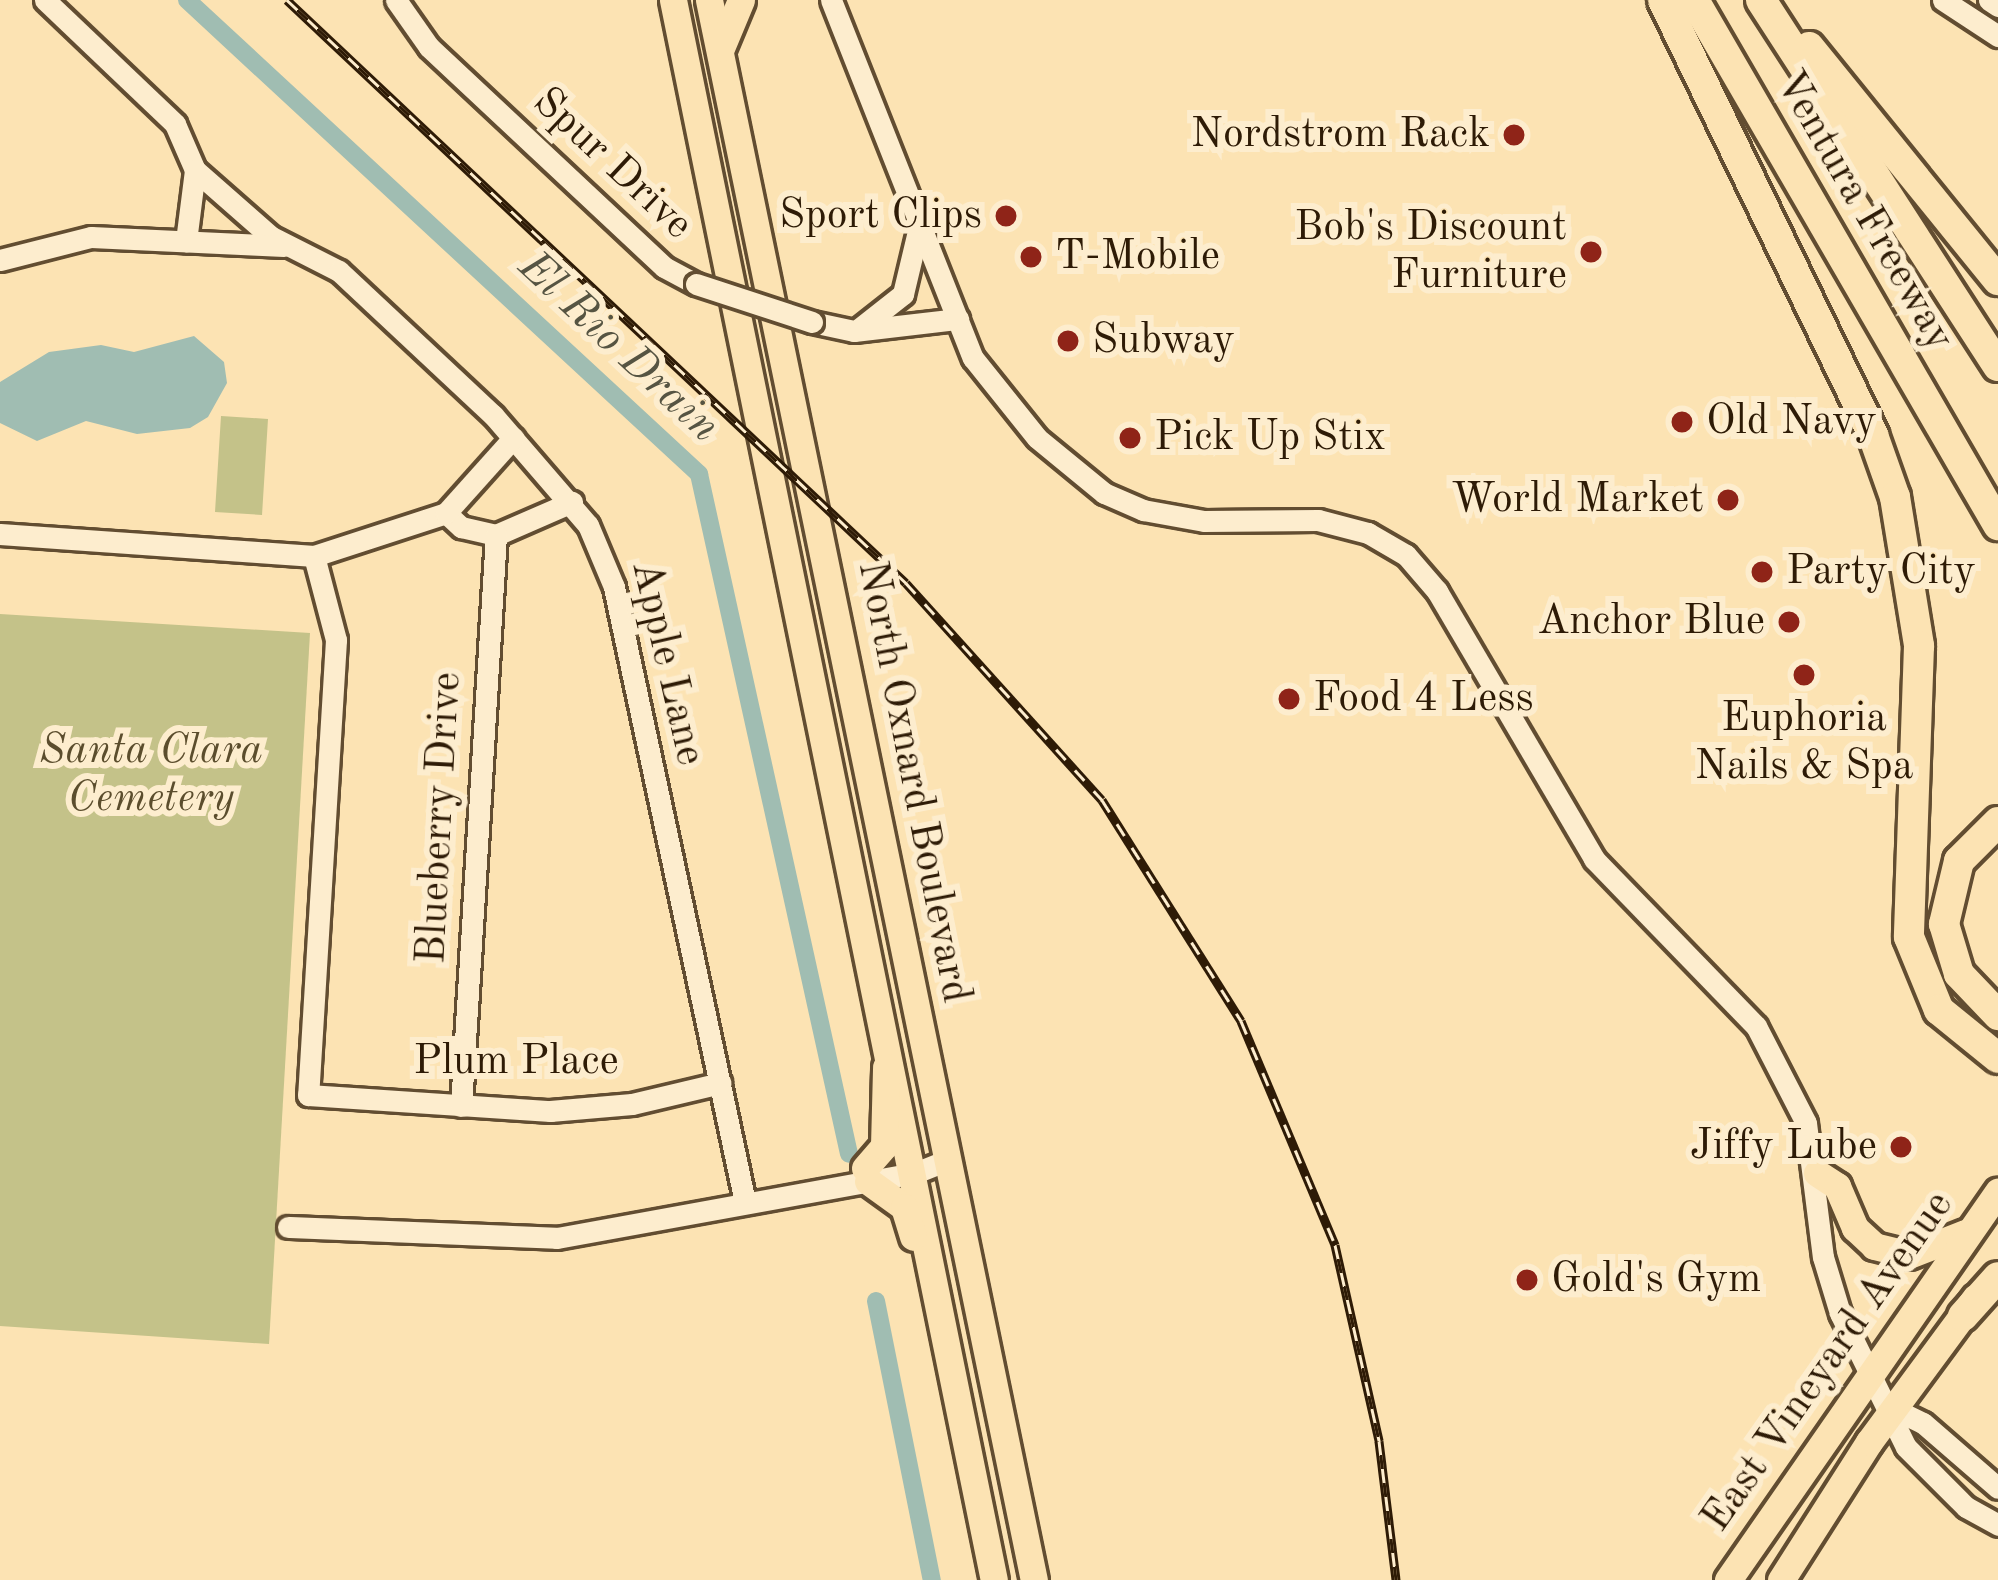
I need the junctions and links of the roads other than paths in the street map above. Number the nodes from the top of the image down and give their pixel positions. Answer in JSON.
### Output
{"nodes":[{"id":1,"x":45,"y":0,"type":"edge"},
{"id":2,"x":396,"y":0,"type":"edge"},
{"id":3,"x":673,"y":0,"type":"edge"},
{"id":4,"x":709,"y":0,"type":"edge"},
{"id":5,"x":741,"y":0,"type":"edge"},
{"id":6,"x":831,"y":0,"type":"edge"},
{"id":7,"x":1663,"y":0,"type":"edge"},
{"id":8,"x":1694,"y":0,"type":"edge"},
{"id":9,"x":1761,"y":0,"type":"edge"},
{"id":10,"x":1771,"y":0,"type":"edge"},
{"id":11,"x":1942,"y":0,"type":"edge"},
{"id":12,"x":1989,"y":0,"type":"edge"},
{"id":13,"x":1998,"y":6,"type":"edge"},
{"id":14,"x":1998,"y":36,"type":"edge"},
{"id":15,"x":718,"y":57,"type":"junction"},
{"id":16,"x":195,"y":170,"type":"junction"},
{"id":17,"x":920,"y":220,"type":"junction"},
{"id":18,"x":186,"y":241,"type":"junction"},
{"id":19,"x":293,"y":246,"type":"junction"},
{"id":20,"x":0,"y":260,"type":"edge"},
{"id":21,"x":1998,"y":280,"type":"edge"},
{"id":22,"x":958,"y":320,"type":"junction"},
{"id":23,"x":854,"y":331,"type":"junction"},
{"id":24,"x":1998,"y":366,"type":"edge"},
{"id":25,"x":513,"y":438,"type":"junction"},
{"id":26,"x":572,"y":502,"type":"junction"},
{"id":27,"x":446,"y":513,"type":"junction"},
{"id":28,"x":1998,"y":525,"type":"edge"},
{"id":29,"x":0,"y":534,"type":"edge"},
{"id":30,"x":496,"y":535,"type":"junction"},
{"id":31,"x":314,"y":556,"type":"junction"},
{"id":32,"x":1998,"y":822,"type":"edge"},
{"id":33,"x":1998,"y":1015,"type":"edge"},
{"id":34,"x":890,"y":1045,"type":"junction"},
{"id":35,"x":1998,"y":1058,"type":"edge"},
{"id":36,"x":721,"y":1083,"type":"junction"},
{"id":37,"x":461,"y":1106,"type":"junction"},
{"id":38,"x":949,"y":1159,"type":"junction"},
{"id":39,"x":914,"y":1166,"type":"junction"},
{"id":40,"x":1816,"y":1173,"type":"junction"},
{"id":41,"x":866,"y":1175,"type":"junction"},
{"id":42,"x":1998,"y":1192,"type":"edge"},
{"id":43,"x":745,"y":1202,"type":"junction"},
{"id":44,"x":288,"y":1228,"type":"dead end"},
{"id":45,"x":1969,"y":1232,"type":"junction"},
{"id":46,"x":1998,"y":1265,"type":"edge"},
{"id":47,"x":1998,"y":1277,"type":"edge"},
{"id":48,"x":1963,"y":1316,"type":"junction"},
{"id":49,"x":1869,"y":1371,"type":"junction"},
{"id":50,"x":955,"y":1385,"type":"junction"},
{"id":51,"x":1889,"y":1415,"type":"junction"},
{"id":52,"x":1998,"y":1488,"type":"edge"},
{"id":53,"x":1998,"y":1525,"type":"edge"},
{"id":54,"x":994,"y":1580,"type":"edge"},
{"id":55,"x":1034,"y":1580,"type":"edge"},
{"id":56,"x":1728,"y":1580,"type":"edge"},
{"id":57,"x":1781,"y":1580,"type":"edge"}],
"edges":[{"from":1,"to":16,"type":"street","name":"Apple Lane"},
{"from":2,"to":23,"type":"street","name":"Spur Drive","bridge":true},
{"from":3,"to":34,"type":"main road","name":"North Oxnard Boulevard"},
{"from":4,"to":15,"type":"main road","name":"North Oxnard Boulevard"},
{"from":5,"to":15,"type":"main road"},
{"from":6,"to":17,"type":"street"},
{"from":7,"to":35,"type":"highway"},
{"from":8,"to":28,"type":"highway","name":"Ventura Freeway"},
{"from":9,"to":24,"type":"highway","name":"Ventura Freeway"},
{"from":10,"to":21,"type":"highway"},
{"from":11,"to":14,"type":"street"},
{"from":12,"to":13,"type":"street"},
{"from":15,"to":38,"type":"main road","name":"North Oxnard Boulevard"},
{"from":16,"to":18,"type":"street"},
{"from":16,"to":19,"type":"street","name":"Apple Lane"},
{"from":17,"to":22,"type":"street"},
{"from":17,"to":23,"type":"street"},
{"from":18,"to":19,"type":"street"},
{"from":18,"to":20,"type":"street"},
{"from":19,"to":25,"type":"street","name":"Apple Lane"},
{"from":22,"to":23,"type":"street","name":"Spur Drive"},
{"from":22,"to":40,"type":"street"},
{"from":25,"to":26,"type":"street","name":"Apple Lane"},
{"from":25,"to":27,"type":"street"},
{"from":26,"to":30,"type":"street"},
{"from":26,"to":36,"type":"street","name":"Apple Lane"},
{"from":27,"to":30,"type":"street"},
{"from":27,"to":31,"type":"street"},
{"from":29,"to":31,"type":"street"},
{"from":30,"to":37,"type":"street","name":"Blueberry Drive"},
{"from":31,"to":37,"type":"street","name":"Plum Place"},
{"from":32,"to":33,"type":"highway"},
{"from":34,"to":39,"type":"main road","name":"North Oxnard Boulevard"},
{"from":34,"to":41,"type":"main road"},
{"from":36,"to":37,"type":"street","name":"Plum Place"},
{"from":36,"to":43,"type":"street","name":"Apple Lane"},
{"from":38,"to":39,"type":"street"},
{"from":38,"to":55,"type":"main road","name":"North Oxnard Boulevard"},
{"from":39,"to":41,"type":"street"},
{"from":39,"to":50,"type":"main road","name":"North Oxnard Boulevard"},
{"from":40,"to":45,"type":"main road"},
{"from":40,"to":49,"type":"street"},
{"from":41,"to":43,"type":"street"},
{"from":41,"to":50,"type":"main road"},
{"from":42,"to":45,"type":"main road","name":"East Vineyard Avenue"},
{"from":43,"to":44,"type":"street"},
{"from":45,"to":49,"type":"main road","name":"East Vineyard Avenue"},
{"from":46,"to":48,"type":"main road","name":"East Vineyard Avenue"},
{"from":47,"to":48,"type":"highway"},
{"from":48,"to":51,"type":"main road","name":"East Vineyard Avenue"},
{"from":49,"to":51,"type":"street"},
{"from":49,"to":56,"type":"main road","name":"East Vineyard Avenue"},
{"from":50,"to":54,"type":"main road","name":"North Oxnard Boulevard"},
{"from":51,"to":52,"type":"street"},
{"from":51,"to":53,"type":"street"},
{"from":51,"to":57,"type":"main road","name":"East Vineyard Avenue"}]}
